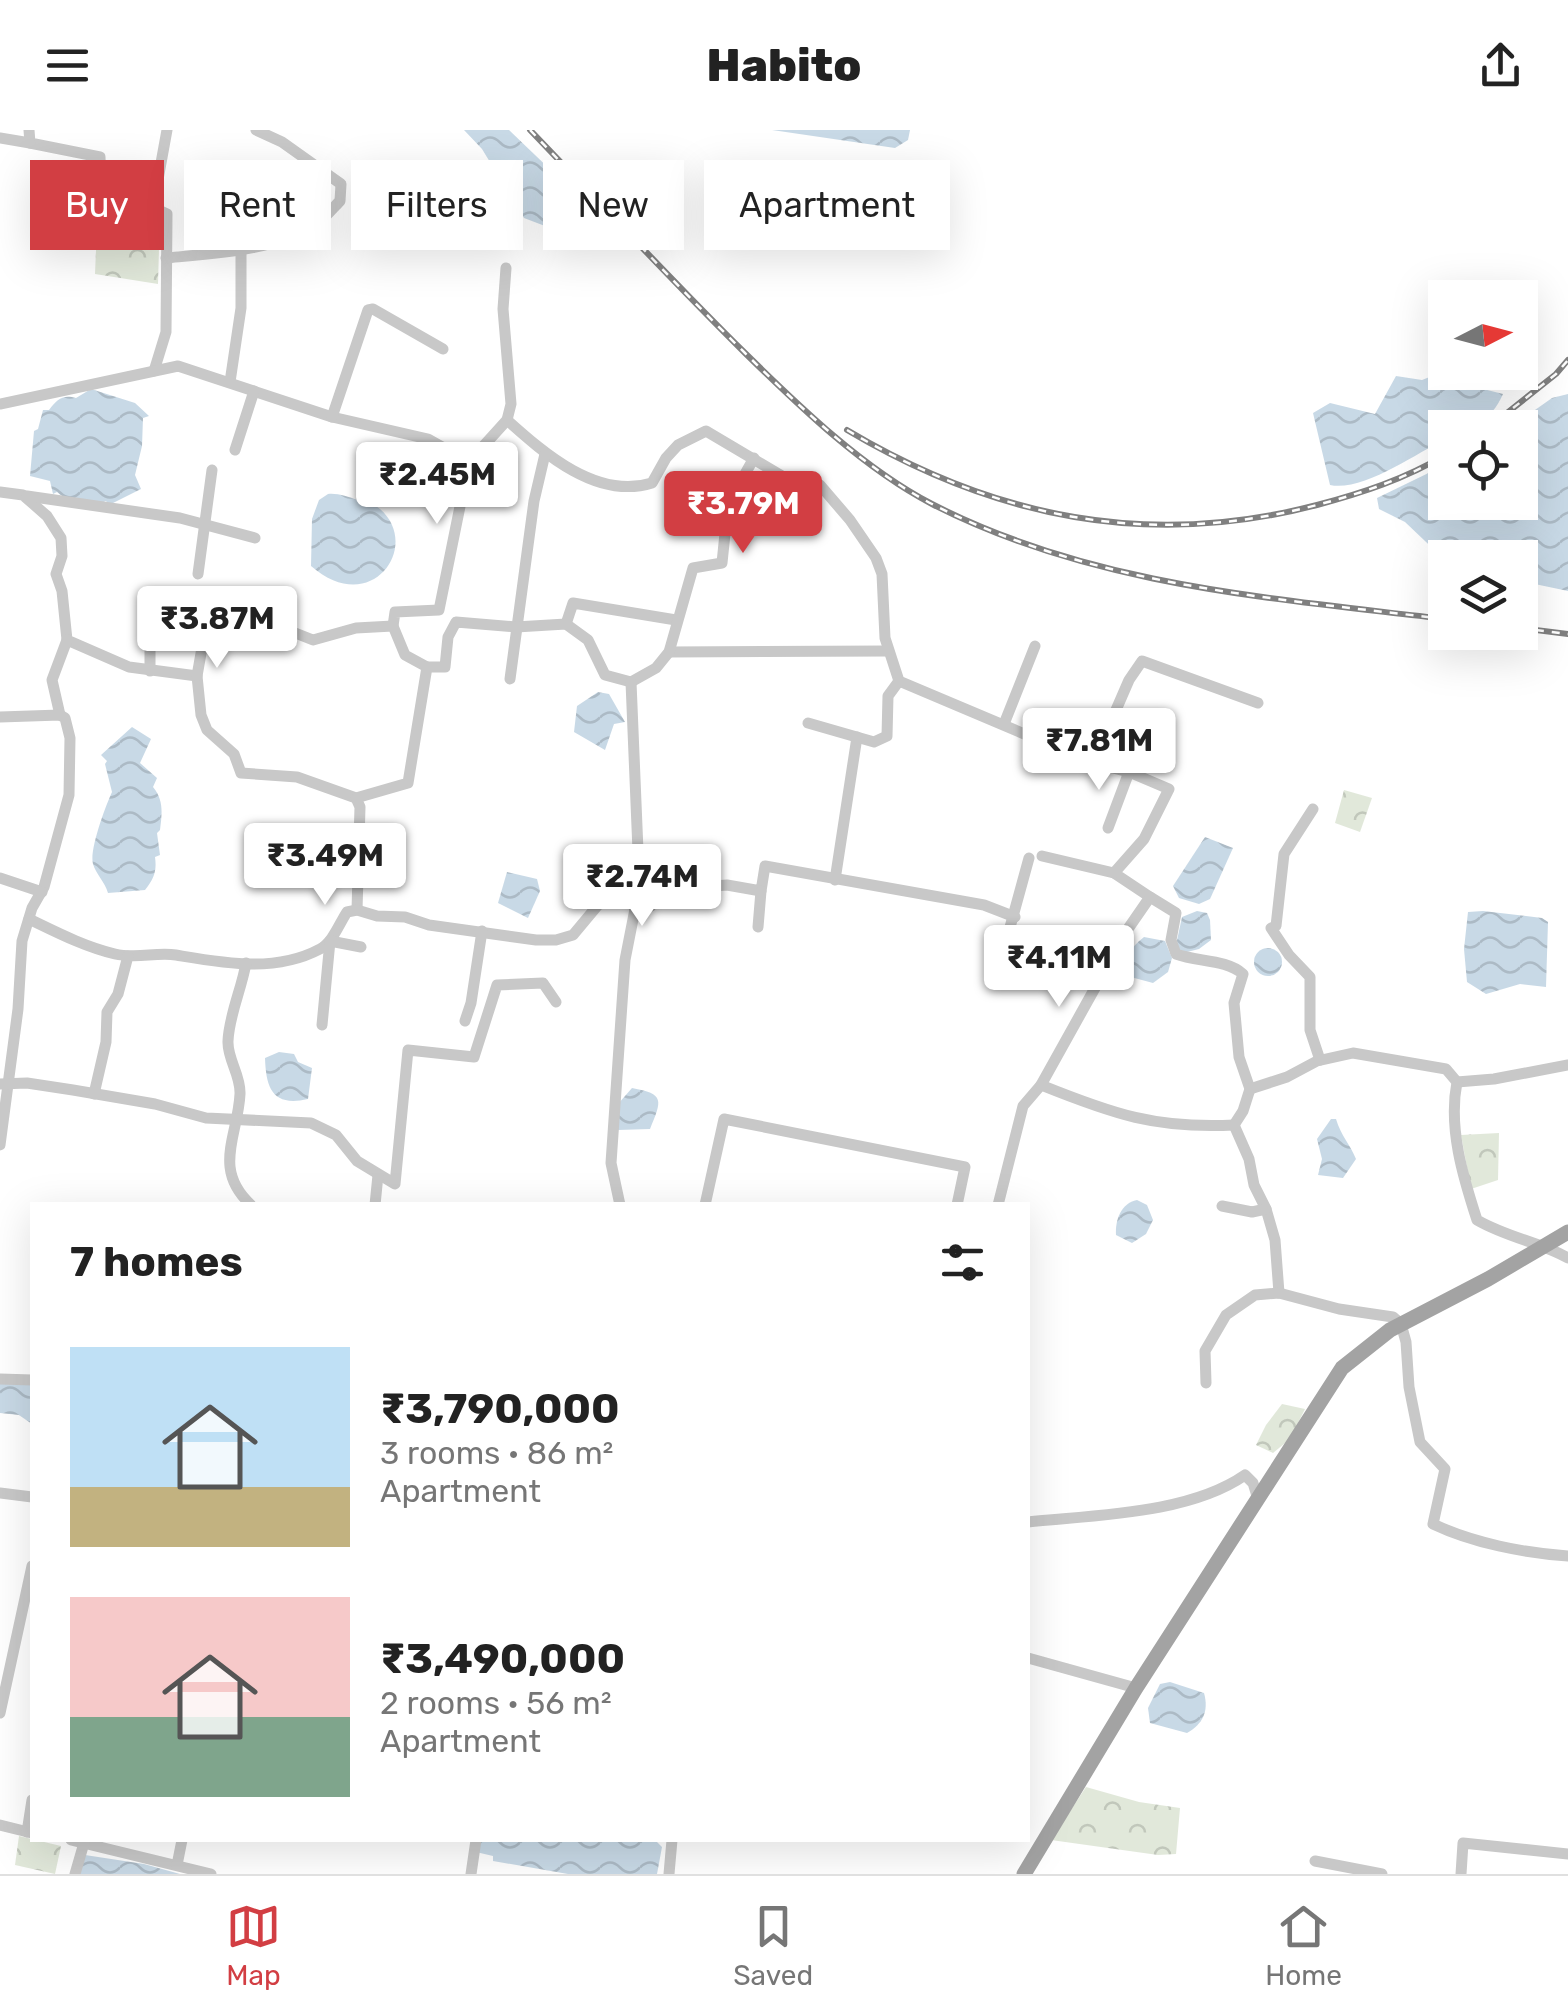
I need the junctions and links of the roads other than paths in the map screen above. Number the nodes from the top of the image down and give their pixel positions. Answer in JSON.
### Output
{"nodes":[{"id":1,"x":167,"y":130,"type":"edge"},
{"id":2,"x":256,"y":130,"type":"edge"},
{"id":3,"x":30,"y":136,"type":"edge"},
{"id":4,"x":1,"y":142,"type":"edge"},
{"id":5,"x":100,"y":160,"type":"edge"},
{"id":6,"x":162,"y":160,"type":"edge"},
{"id":7,"x":307,"y":160,"type":"edge"},
{"id":8,"x":331,"y":177,"type":"edge"},
{"id":9,"x":331,"y":210,"type":"edge"},
{"id":10,"x":164,"y":212,"type":"edge"},
{"id":11,"x":242,"y":250,"type":"joint"},
{"id":12,"x":166,"y":258,"type":"junction"},
{"id":13,"x":506,"y":268,"type":"dead end"},
{"id":14,"x":442,"y":350,"type":"dead end"},
{"id":15,"x":154,"y":371,"type":"junction"},
{"id":16,"x":230,"y":382,"type":"junction"},
{"id":17,"x":254,"y":390,"type":"junction"},
{"id":18,"x":0,"y":404,"type":"edge"},
{"id":19,"x":332,"y":417,"type":"junction"},
{"id":20,"x":507,"y":420,"type":"junction"},
{"id":21,"x":235,"y":450,"type":"dead end"},
{"id":22,"x":545,"y":454,"type":"junction"},
{"id":23,"x":754,"y":458,"type":"junction"},
{"id":24,"x":469,"y":462,"type":"junction"},
{"id":25,"x":212,"y":470,"type":"dead end"},
{"id":26,"x":0,"y":492,"type":"edge"},
{"id":27,"x":23,"y":495,"type":"junction"},
{"id":28,"x":204,"y":526,"type":"junction"},
{"id":29,"x":255,"y":538,"type":"dead end"},
{"id":30,"x":198,"y":574,"type":"dead end"},
{"id":31,"x":150,"y":620,"type":"dead end"},
{"id":32,"x":676,"y":620,"type":"junction"},
{"id":33,"x":566,"y":624,"type":"junction"},
{"id":34,"x":393,"y":626,"type":"junction"},
{"id":35,"x":516,"y":626,"type":"junction"},
{"id":36,"x":67,"y":640,"type":"junction"},
{"id":37,"x":1035,"y":646,"type":"dead end"},
{"id":38,"x":888,"y":650,"type":"junction"},
{"id":39,"x":670,"y":652,"type":"junction"},
{"id":40,"x":427,"y":667,"type":"junction"},
{"id":41,"x":150,"y":672,"type":"junction"},
{"id":42,"x":197,"y":676,"type":"junction"},
{"id":43,"x":510,"y":679,"type":"dead end"},
{"id":44,"x":899,"y":681,"type":"junction"},
{"id":45,"x":631,"y":682,"type":"junction"},
{"id":46,"x":1258,"y":703,"type":"dead end"},
{"id":47,"x":60,"y":715,"type":"junction"},
{"id":48,"x":0,"y":717,"type":"edge"},
{"id":49,"x":808,"y":723,"type":"dead end"},
{"id":50,"x":1004,"y":724,"type":"junction"},
{"id":51,"x":857,"y":737,"type":"junction"},
{"id":52,"x":1093,"y":763,"type":"junction"},
{"id":53,"x":1129,"y":772,"type":"junction"},
{"id":54,"x":356,"y":798,"type":"junction"},
{"id":55,"x":1313,"y":809,"type":"dead end"},
{"id":56,"x":1108,"y":828,"type":"dead end"},
{"id":57,"x":1114,"y":873,"type":"junction"},
{"id":58,"x":0,"y":878,"type":"edge"},
{"id":59,"x":835,"y":880,"type":"junction"},
{"id":60,"x":761,"y":890,"type":"junction"},
{"id":61,"x":42,"y":892,"type":"junction"},
{"id":62,"x":626,"y":892,"type":"junction"},
{"id":63,"x":1150,"y":897,"type":"junction"},
{"id":64,"x":635,"y":909,"type":"junction"},
{"id":65,"x":357,"y":910,"type":"junction"},
{"id":66,"x":1015,"y":917,"type":"junction"},
{"id":67,"x":28,"y":919,"type":"junction"},
{"id":68,"x":758,"y":927,"type":"dead end"},
{"id":69,"x":482,"y":931,"type":"junction"},
{"id":70,"x":330,"y":942,"type":"junction"},
{"id":71,"x":361,"y":946,"type":"dead end"},
{"id":72,"x":128,"y":956,"type":"junction"},
{"id":73,"x":246,"y":963,"type":"junction"},
{"id":74,"x":998,"y":971,"type":"dead end"},
{"id":75,"x":556,"y":1002,"type":"dead end"},
{"id":76,"x":464,"y":1021,"type":"dead end"},
{"id":77,"x":322,"y":1025,"type":"dead end"},
{"id":78,"x":1320,"y":1060,"type":"junction"},
{"id":79,"x":1568,"y":1065,"type":"edge"},
{"id":80,"x":1457,"y":1082,"type":"junction"},
{"id":81,"x":3,"y":1084,"type":"edge"},
{"id":82,"x":1041,"y":1085,"type":"junction"},
{"id":83,"x":1250,"y":1089,"type":"junction"},
{"id":84,"x":94,"y":1094,"type":"junction"},
{"id":85,"x":235,"y":1120,"type":"junction"},
{"id":86,"x":1234,"y":1125,"type":"junction"},
{"id":87,"x":0,"y":1145,"type":"edge"},
{"id":88,"x":378,"y":1176,"type":"junction"},
{"id":89,"x":247,"y":1202,"type":"edge"},
{"id":90,"x":375,"y":1202,"type":"edge"},
{"id":91,"x":619,"y":1202,"type":"edge"},
{"id":92,"x":706,"y":1202,"type":"edge"},
{"id":93,"x":958,"y":1202,"type":"edge"},
{"id":94,"x":999,"y":1202,"type":"edge"},
{"id":95,"x":1222,"y":1206,"type":"dead end"},
{"id":96,"x":1266,"y":1209,"type":"junction"},
{"id":97,"x":1568,"y":1232,"type":"edge"},
{"id":98,"x":1544,"y":1247,"type":"junction"},
{"id":99,"x":1568,"y":1258,"type":"edge"},
{"id":100,"x":1280,"y":1293,"type":"junction"},
{"id":101,"x":1402,"y":1324,"type":"junction"},
{"id":102,"x":0,"y":1379,"type":"edge"},
{"id":103,"x":30,"y":1380,"type":"edge"},
{"id":104,"x":1206,"y":1384,"type":"dead end"},
{"id":105,"x":0,"y":1493,"type":"edge"},
{"id":106,"x":1258,"y":1496,"type":"junction"},
{"id":107,"x":30,"y":1497,"type":"edge"},
{"id":108,"x":1030,"y":1522,"type":"edge"},
{"id":109,"x":1568,"y":1556,"type":"edge"},
{"id":110,"x":30,"y":1575,"type":"edge"},
{"id":111,"x":1030,"y":1659,"type":"edge"},
{"id":112,"x":1136,"y":1688,"type":"junction"},
{"id":113,"x":0,"y":1714,"type":"edge"},
{"id":114,"x":0,"y":1825,"type":"edge"},
{"id":115,"x":30,"y":1832,"type":"edge"},
{"id":116,"x":78,"y":1842,"type":"edge"},
{"id":117,"x":82,"y":1842,"type":"edge"},
{"id":118,"x":182,"y":1842,"type":"edge"},
{"id":119,"x":476,"y":1842,"type":"edge"},
{"id":120,"x":672,"y":1842,"type":"edge"},
{"id":121,"x":1568,"y":1854,"type":"edge"},
{"id":122,"x":1315,"y":1861,"type":"dead end"},
{"id":123,"x":177,"y":1865,"type":"junction"},
{"id":124,"x":75,"y":1874,"type":"edge"},
{"id":125,"x":206,"y":1874,"type":"edge"},
{"id":126,"x":473,"y":1874,"type":"edge"},
{"id":127,"x":669,"y":1874,"type":"edge"},
{"id":128,"x":1024,"y":1874,"type":"edge"},
{"id":129,"x":1382,"y":1874,"type":"edge"},
{"id":130,"x":1461,"y":1874,"type":"edge"}],
"edges":[{"from":1,"to":6,"type":"street"},
{"from":2,"to":7,"type":"street"},
{"from":3,"to":4,"type":"street"},
{"from":3,"to":5,"type":"street"},
{"from":8,"to":9,"type":"street"},
{"from":10,"to":12,"type":"street"},
{"from":11,"to":12,"type":"street"},
{"from":11,"to":16,"type":"street"},
{"from":12,"to":15,"type":"street"},
{"from":13,"to":20,"type":"street"},
{"from":14,"to":19,"type":"street"},
{"from":15,"to":16,"type":"street"},
{"from":15,"to":18,"type":"street"},
{"from":16,"to":17,"type":"street"},
{"from":17,"to":19,"type":"street"},
{"from":17,"to":21,"type":"street"},
{"from":19,"to":24,"type":"street"},
{"from":20,"to":22,"type":"street"},
{"from":20,"to":24,"type":"street"},
{"from":22,"to":23,"type":"street"},
{"from":22,"to":35,"type":"street"},
{"from":23,"to":32,"type":"street"},
{"from":23,"to":38,"type":"street"},
{"from":24,"to":34,"type":"street"},
{"from":25,"to":28,"type":"street"},
{"from":26,"to":27,"type":"street"},
{"from":27,"to":28,"type":"street"},
{"from":27,"to":36,"type":"street"},
{"from":28,"to":29,"type":"street"},
{"from":28,"to":30,"type":"street"},
{"from":31,"to":41,"type":"street"},
{"from":32,"to":33,"type":"street"},
{"from":32,"to":39,"type":"street"},
{"from":33,"to":35,"type":"street"},
{"from":33,"to":45,"type":"street"},
{"from":34,"to":40,"type":"street"},
{"from":34,"to":42,"type":"street"},
{"from":35,"to":40,"type":"street"},
{"from":35,"to":43,"type":"street"},
{"from":36,"to":41,"type":"street"},
{"from":36,"to":47,"type":"street"},
{"from":37,"to":50,"type":"street"},
{"from":38,"to":39,"type":"street"},
{"from":38,"to":44,"type":"street"},
{"from":39,"to":45,"type":"street"},
{"from":40,"to":54,"type":"street"},
{"from":41,"to":42,"type":"street"},
{"from":42,"to":54,"type":"street"},
{"from":44,"to":50,"type":"street"},
{"from":44,"to":51,"type":"street"},
{"from":45,"to":62,"type":"street"},
{"from":46,"to":52,"type":"street"},
{"from":47,"to":48,"type":"street"},
{"from":47,"to":61,"type":"street"},
{"from":49,"to":51,"type":"street"},
{"from":50,"to":52,"type":"street"},
{"from":51,"to":59,"type":"street"},
{"from":52,"to":53,"type":"street"},
{"from":53,"to":56,"type":"street"},
{"from":53,"to":57,"type":"street"},
{"from":54,"to":65,"type":"street"},
{"from":55,"to":78,"type":"street"},
{"from":57,"to":63,"type":"street"},
{"from":57,"to":66,"type":"street"},
{"from":58,"to":61,"type":"street"},
{"from":59,"to":60,"type":"street"},
{"from":59,"to":66,"type":"street"},
{"from":60,"to":64,"type":"street"},
{"from":60,"to":68,"type":"street"},
{"from":61,"to":67,"type":"street"},
{"from":62,"to":64,"type":"street"},
{"from":62,"to":69,"type":"street"},
{"from":63,"to":82,"type":"street"},
{"from":63,"to":83,"type":"street"},
{"from":64,"to":91,"type":"street"},
{"from":65,"to":69,"type":"street"},
{"from":65,"to":70,"type":"street"},
{"from":66,"to":74,"type":"street"},
{"from":67,"to":72,"type":"street"},
{"from":67,"to":81,"type":"street"},
{"from":69,"to":76,"type":"street"},
{"from":70,"to":71,"type":"street"},
{"from":70,"to":73,"type":"street"},
{"from":70,"to":77,"type":"street"},
{"from":72,"to":73,"type":"street"},
{"from":72,"to":84,"type":"street"},
{"from":73,"to":85,"type":"street"},
{"from":75,"to":88,"type":"street"},
{"from":78,"to":80,"type":"street"},
{"from":78,"to":83,"type":"street"},
{"from":79,"to":80,"type":"street"},
{"from":80,"to":98,"type":"street"},
{"from":81,"to":84,"type":"street"},
{"from":81,"to":87,"type":"street"},
{"from":82,"to":86,"type":"street"},
{"from":82,"to":94,"type":"street"},
{"from":83,"to":86,"type":"street"},
{"from":84,"to":85,"type":"street"},
{"from":85,"to":88,"type":"street"},
{"from":85,"to":89,"type":"street"},
{"from":86,"to":96,"type":"street"},
{"from":88,"to":90,"type":"street"},
{"from":92,"to":93,"type":"street"},
{"from":95,"to":96,"type":"street"},
{"from":96,"to":100,"type":"street"},
{"from":97,"to":98,"type":"main road"},
{"from":98,"to":99,"type":"street"},
{"from":98,"to":101,"type":"main road"},
{"from":100,"to":101,"type":"street"},
{"from":100,"to":104,"type":"street"},
{"from":101,"to":106,"type":"main road"},
{"from":101,"to":109,"type":"street"},
{"from":102,"to":103,"type":"street"},
{"from":105,"to":107,"type":"street"},
{"from":106,"to":108,"type":"street"},
{"from":106,"to":112,"type":"main road"},
{"from":110,"to":113,"type":"street"},
{"from":111,"to":112,"type":"street"},
{"from":112,"to":128,"type":"main road"},
{"from":114,"to":115,"type":"street"},
{"from":116,"to":124,"type":"street"},
{"from":117,"to":123,"type":"street"},
{"from":118,"to":123,"type":"street"},
{"from":119,"to":126,"type":"street"},
{"from":120,"to":127,"type":"street"},
{"from":121,"to":130,"type":"street"},
{"from":122,"to":129,"type":"street"},
{"from":123,"to":125,"type":"street"}]}
